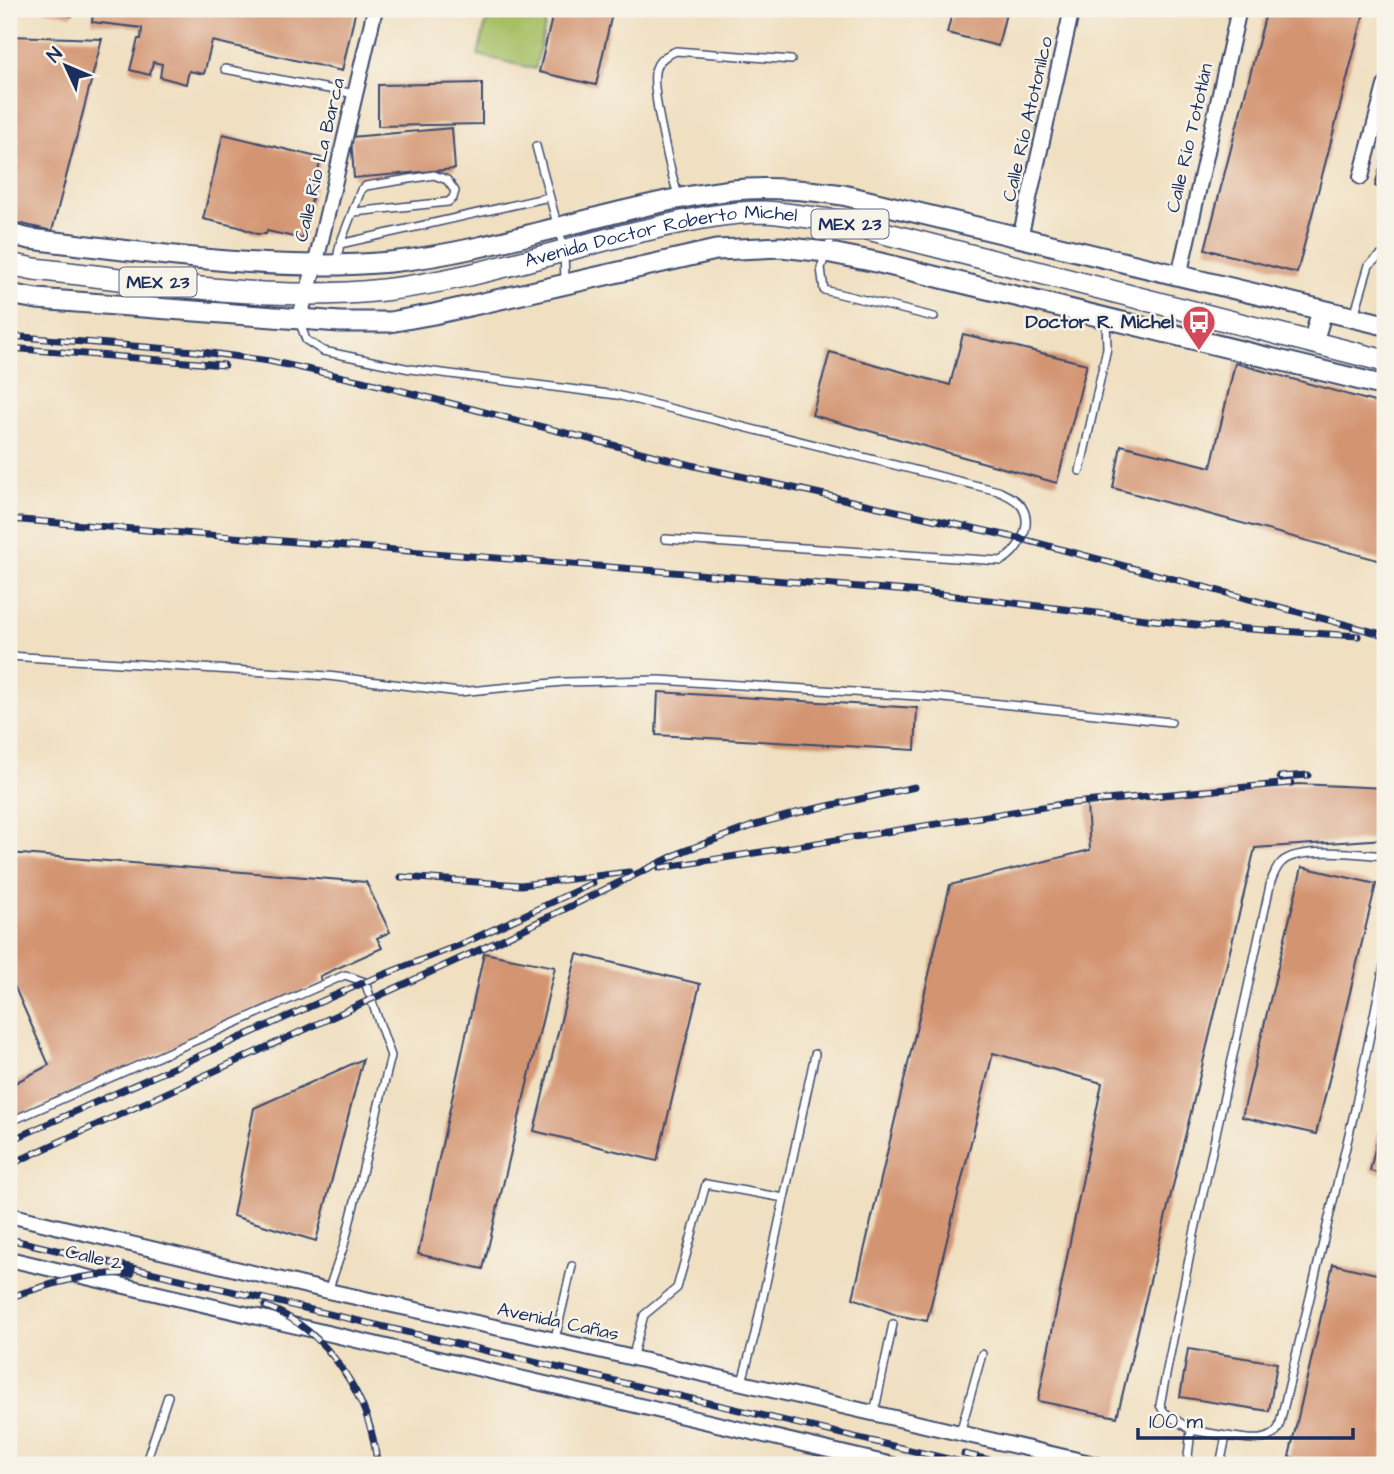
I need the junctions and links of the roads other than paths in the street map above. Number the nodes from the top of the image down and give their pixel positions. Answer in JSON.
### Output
{"nodes":[{"id":1,"x":375,"y":9,"type":"edge"},
{"id":2,"x":1072,"y":9,"type":"edge"},
{"id":3,"x":1239,"y":9,"type":"edge"},
{"id":4,"x":791,"y":60,"type":"dead end"},
{"id":5,"x":225,"y":69,"type":"dead end"},
{"id":6,"x":1385,"y":86,"type":"edge"},
{"id":7,"x":355,"y":94,"type":"junction"},
{"id":8,"x":536,"y":146,"type":"dead end"},
{"id":9,"x":1361,"y":177,"type":"dead end"},
{"id":10,"x":549,"y":197,"type":"junction"},
{"id":11,"x":680,"y":198,"type":"junction"},
{"id":12,"x":354,"y":212,"type":"junction"},
{"id":13,"x":837,"y":221,"type":"junction"},
{"id":14,"x":558,"y":227,"type":"junction"},
{"id":15,"x":9,"y":234,"type":"edge"},
{"id":16,"x":1020,"y":238,"type":"junction"},
{"id":17,"x":340,"y":244,"type":"junction"},
{"id":18,"x":564,"y":250,"type":"junction"},
{"id":19,"x":826,"y":252,"type":"junction"},
{"id":20,"x":1385,"y":257,"type":"edge"},
{"id":21,"x":9,"y":264,"type":"edge"},
{"id":22,"x":336,"y":265,"type":"junction"},
{"id":23,"x":315,"y":266,"type":"junction"},
{"id":24,"x":1179,"y":276,"type":"junction"},
{"id":25,"x":1080,"y":283,"type":"junction"},
{"id":26,"x":565,"y":284,"type":"junction"},
{"id":27,"x":307,"y":293,"type":"junction"},
{"id":28,"x":9,"y":294,"type":"edge"},
{"id":29,"x":1072,"y":310,"type":"junction"},
{"id":30,"x":1322,"y":311,"type":"junction"},
{"id":31,"x":934,"y":317,"type":"dead end"},
{"id":32,"x":1354,"y":317,"type":"junction"},
{"id":33,"x":1106,"y":318,"type":"junction"},
{"id":34,"x":299,"y":319,"type":"junction"},
{"id":35,"x":1385,"y":325,"type":"edge"},
{"id":36,"x":1313,"y":342,"type":"junction"},
{"id":37,"x":1385,"y":360,"type":"edge"},
{"id":38,"x":1385,"y":386,"type":"edge"},
{"id":39,"x":1080,"y":471,"type":"dead end"},
{"id":40,"x":666,"y":539,"type":"dead end"},
{"id":41,"x":9,"y":656,"type":"edge"},
{"id":42,"x":1171,"y":722,"type":"dead end"},
{"id":43,"x":1385,"y":856,"type":"edge"},
{"id":44,"x":1385,"y":961,"type":"edge"},
{"id":45,"x":815,"y":1054,"type":"dead end"},
{"id":46,"x":9,"y":1122,"type":"edge"},
{"id":47,"x":784,"y":1198,"type":"junction"},
{"id":48,"x":9,"y":1215,"type":"edge"},
{"id":49,"x":9,"y":1259,"type":"edge"},
{"id":50,"x":572,"y":1266,"type":"dead end"},
{"id":51,"x":328,"y":1292,"type":"junction"},
{"id":52,"x":893,"y":1324,"type":"dead end"},
{"id":53,"x":555,"y":1340,"type":"junction"},
{"id":54,"x":982,"y":1354,"type":"dead end"},
{"id":55,"x":632,"y":1358,"type":"junction"},
{"id":56,"x":742,"y":1383,"type":"junction"},
{"id":57,"x":168,"y":1396,"type":"dead end"},
{"id":58,"x":874,"y":1415,"type":"junction"},
{"id":59,"x":1191,"y":1430,"type":"junction"},
{"id":60,"x":959,"y":1434,"type":"junction"},
{"id":61,"x":1226,"y":1436,"type":"junction"},
{"id":62,"x":145,"y":1465,"type":"edge"},
{"id":63,"x":893,"y":1465,"type":"edge"},
{"id":64,"x":1099,"y":1465,"type":"edge"},
{"id":65,"x":1188,"y":1465,"type":"edge"},
{"id":66,"x":1220,"y":1465,"type":"edge"}],
"edges":[{"from":1,"to":7,"type":"street","name":"Calle Río La Barca"},
{"from":2,"to":16,"type":"street","name":"Calle Río Atotonilco"},
{"from":3,"to":24,"type":"street","name":"Calle Río Tototlán"},
{"from":4,"to":11,"type":"lane"},
{"from":5,"to":7,"type":"lane"},
{"from":6,"to":9,"type":"street"},
{"from":7,"to":23,"type":"street","name":"Calle Río La Barca"},
{"from":8,"to":10,"type":"lane"},
{"from":10,"to":14,"type":"lane"},
{"from":10,"to":17,"type":"lane"},
{"from":11,"to":14,"type":"main road","name":"Avenida Doctor Roberto Michel"},
{"from":11,"to":16,"type":"main road","name":"Avenida Doctor Roberto Michel"},
{"from":12,"to":12,"type":"lane"},
{"from":12,"to":17,"type":"lane"},
{"from":13,"to":18,"type":"main road","name":"Avenida Doctor Roberto Michel","number":"MEX 23"},
{"from":13,"to":19,"type":"lane"},
{"from":13,"to":25,"type":"main road","name":"Avenida Doctor Roberto Michel","number":"MEX 23"},
{"from":14,"to":18,"type":"lane"},
{"from":14,"to":22,"type":"main road","name":"Avenida Doctor Roberto Michel"},
{"from":15,"to":23,"type":"main road","name":"Avenida Doctor Roberto Michel"},
{"from":16,"to":24,"type":"main road","name":"Avenida Doctor Roberto Michel"},
{"from":17,"to":22,"type":"lane"},
{"from":18,"to":26,"type":"lane"},
{"from":18,"to":27,"type":"main road","name":"Avenida Doctor Roberto Michel","number":"MEX 23"},
{"from":19,"to":26,"type":"main road","name":"Avenida Doctor Roberto Michel"},
{"from":19,"to":29,"type":"main road","name":"Avenida Doctor Roberto Michel"},
{"from":19,"to":31,"type":"lane"},
{"from":20,"to":32,"type":"lane"},
{"from":21,"to":27,"type":"main road","name":"Avenida Doctor Roberto Michel","number":"MEX 23"},
{"from":22,"to":23,"type":"main road","name":"Avenida Doctor Roberto Michel"},
{"from":23,"to":27,"type":"street","name":"Calle Río La Barca"},
{"from":24,"to":30,"type":"main road","name":"Avenida Doctor Roberto Michel"},
{"from":25,"to":29,"type":"main road"},
{"from":25,"to":36,"type":"main road","name":"Avenida Doctor Roberto Michel","number":"MEX 23"},
{"from":26,"to":34,"type":"main road","name":"Avenida Doctor Roberto Michel"},
{"from":27,"to":34,"type":"street","name":"Calle Río La Barca"},
{"from":28,"to":34,"type":"main road","name":"Avenida Doctor Roberto Michel"},
{"from":29,"to":33,"type":"main road","name":"Avenida Doctor Roberto Michel"},
{"from":30,"to":32,"type":"main road","name":"Avenida Doctor Roberto Michel"},
{"from":30,"to":36,"type":"main road"},
{"from":32,"to":35,"type":"main road","name":"Avenida Doctor Roberto Michel"},
{"from":33,"to":38,"type":"main road","name":"Avenida Doctor Roberto Michel"},
{"from":33,"to":39,"type":"lane"},
{"from":34,"to":40,"type":"lane"},
{"from":36,"to":37,"type":"main road","name":"Avenida Doctor Roberto Michel","number":"MEX 23"},
{"from":41,"to":42,"type":"lane"},
{"from":43,"to":59,"type":"lane"},
{"from":44,"to":61,"type":"lane"},
{"from":45,"to":47,"type":"lane"},
{"from":46,"to":51,"type":"lane"},
{"from":47,"to":55,"type":"lane"},
{"from":47,"to":56,"type":"lane"},
{"from":48,"to":51,"type":"street","name":"Avenida Cañas"},
{"from":49,"to":63,"type":"street","name":"Calle 2"},
{"from":50,"to":53,"type":"lane"},
{"from":51,"to":53,"type":"street","name":"Avenida Cañas"},
{"from":52,"to":58,"type":"lane"},
{"from":53,"to":55,"type":"street","name":"Avenida Cañas"},
{"from":54,"to":60,"type":"lane"},
{"from":55,"to":56,"type":"street","name":"Avenida Cañas"},
{"from":56,"to":58,"type":"street","name":"Avenida Cañas"},
{"from":57,"to":62,"type":"lane"},
{"from":58,"to":60,"type":"street","name":"Avenida Cañas"},
{"from":59,"to":61,"type":"lane"},
{"from":59,"to":65,"type":"lane"},
{"from":60,"to":64,"type":"street","name":"Avenida Cañas"},
{"from":61,"to":66,"type":"lane"}]}
